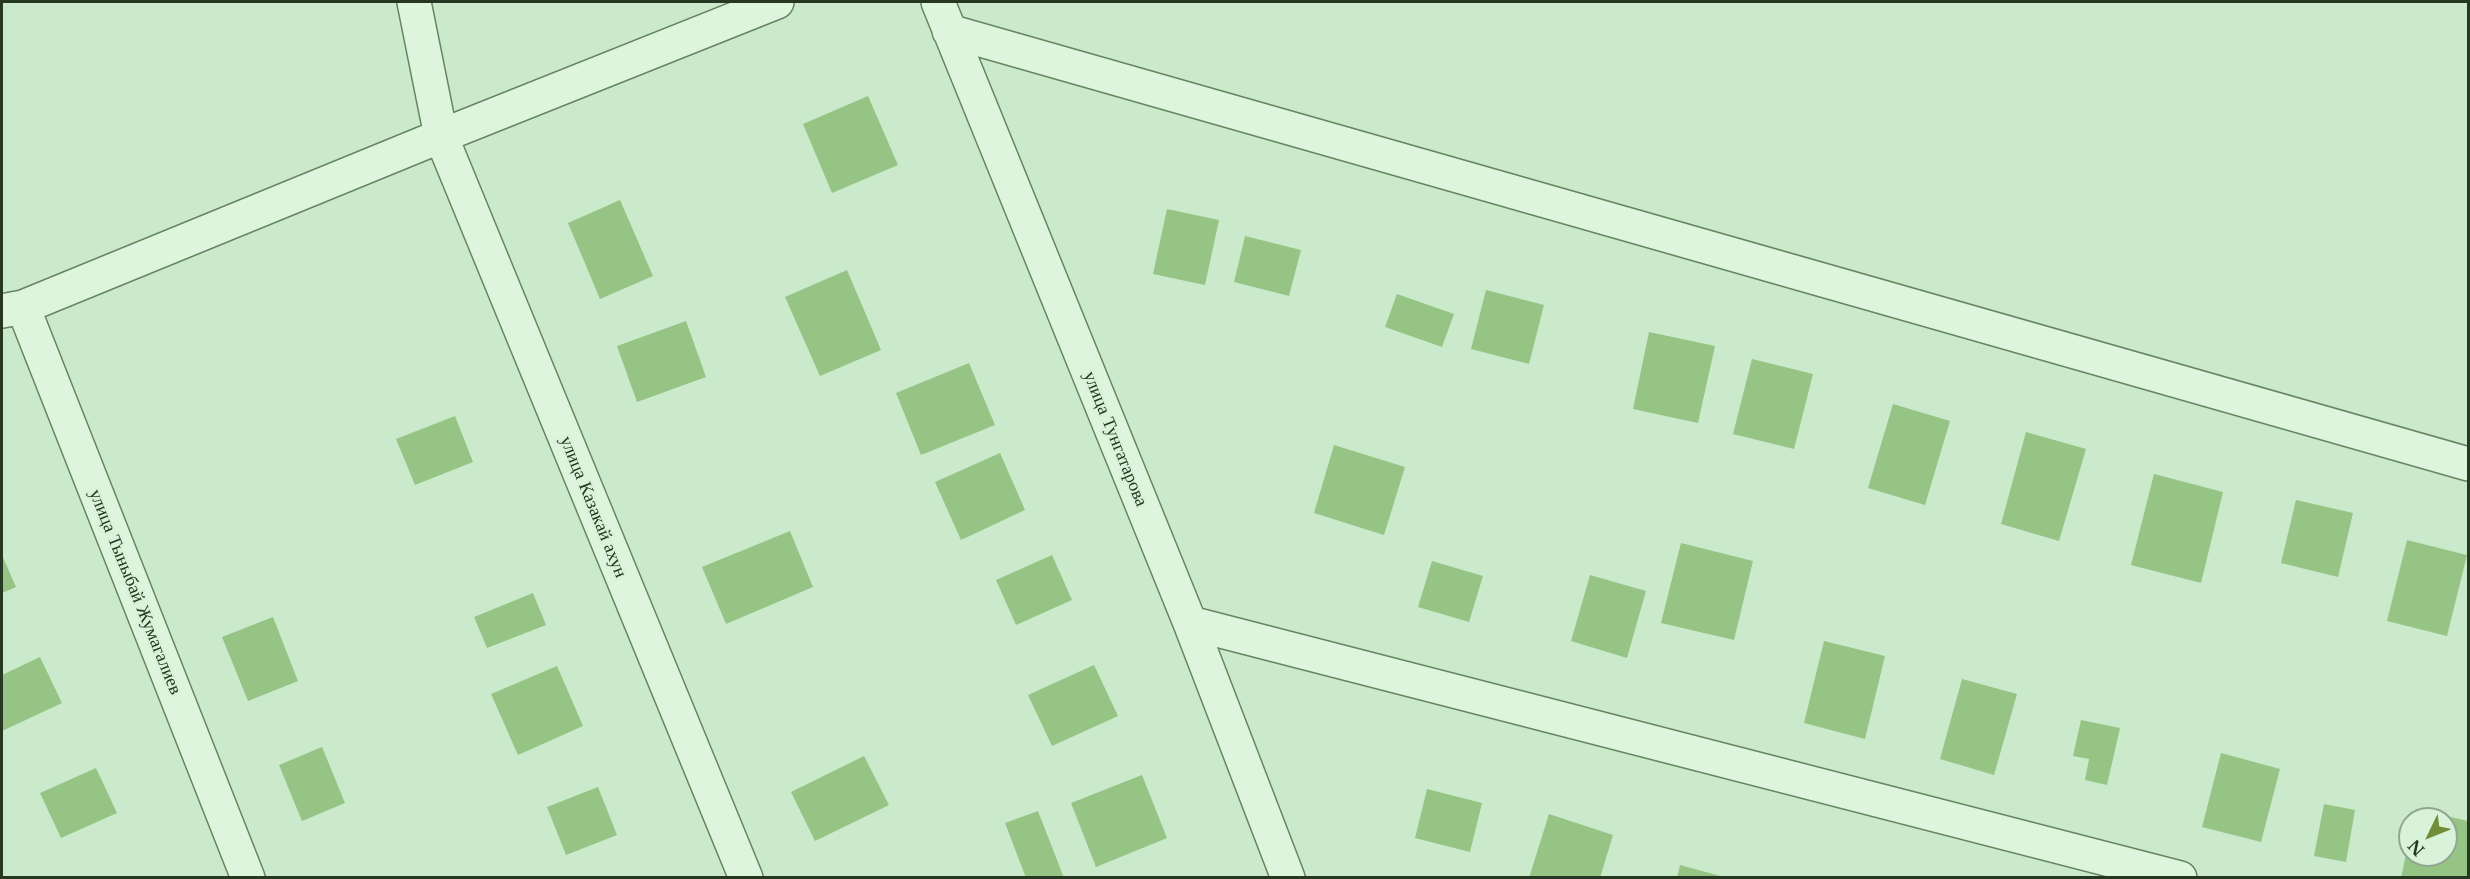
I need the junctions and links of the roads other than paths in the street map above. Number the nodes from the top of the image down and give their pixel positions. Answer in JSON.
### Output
{"nodes":[{"id":1,"x":414,"y":2,"type":"edge"},
{"id":2,"x":777,"y":2,"type":"edge"},
{"id":3,"x":944,"y":16,"type":"edge"},
{"id":4,"x":441,"y":136,"type":"junction"},
{"id":5,"x":12,"y":309,"type":"edge"},
{"id":6,"x":2469,"y":464,"type":"edge"},
{"id":7,"x":1190,"y":622,"type":"junction"},
{"id":8,"x":248,"y":878,"type":"edge"},
{"id":9,"x":746,"y":878,"type":"edge"},
{"id":10,"x":1288,"y":878,"type":"edge"},
{"id":11,"x":2180,"y":878,"type":"edge"}],
"edges":[{"from":1,"to":4,"type":"street","name":"улица Казакай ахун"},
{"from":2,"to":4,"type":"street"},
{"from":3,"to":6,"type":"street"},
{"from":3,"to":7,"type":"street","name":"улица Тунгатарова"},
{"from":4,"to":5,"type":"street"},
{"from":4,"to":9,"type":"street","name":"улица Казакай ахун"},
{"from":5,"to":8,"type":"street","name":"улица Тыныбай Жумагалиев"},
{"from":7,"to":10,"type":"street","name":"улица Тунгатарова"},
{"from":7,"to":11,"type":"street"}]}
